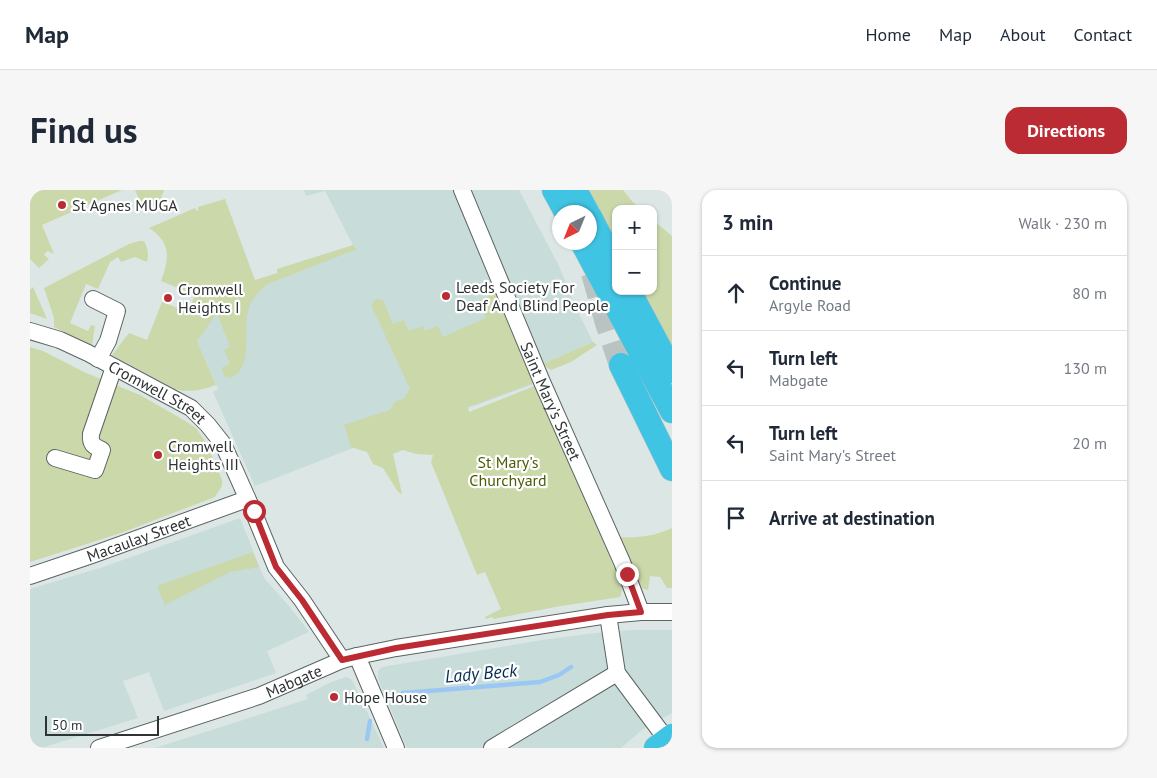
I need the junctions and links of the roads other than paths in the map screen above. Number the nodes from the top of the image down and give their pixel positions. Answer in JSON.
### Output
{"nodes":[{"id":1,"x":462,"y":190,"type":"edge"},
{"id":2,"x":554,"y":190,"type":"edge"},
{"id":3,"x":575,"y":190,"type":"edge"},
{"id":4,"x":562,"y":205,"type":"edge"},
{"id":5,"x":583,"y":205,"type":"edge"},
{"id":6,"x":597,"y":230,"type":"edge"},
{"id":7,"x":586,"y":250,"type":"edge"},
{"id":8,"x":612,"y":258,"type":"tunnel mouth"},
{"id":9,"x":631,"y":295,"type":"edge"},
{"id":10,"x":93,"y":299,"type":"dead end"},
{"id":11,"x":30,"y":331,"type":"edge"},
{"id":12,"x":652,"y":334,"type":"junction"},
{"id":13,"x":672,"y":356,"type":"edge"},
{"id":14,"x":98,"y":359,"type":"junction"},
{"id":15,"x":622,"y":365,"type":"tunnel mouth"},
{"id":16,"x":114,"y":368,"type":"junction"},
{"id":17,"x":672,"y":371,"type":"edge"},
{"id":18,"x":672,"y":411,"type":"edge"},
{"id":19,"x":55,"y":458,"type":"dead end"},
{"id":20,"x":672,"y":469,"type":"edge"},
{"id":21,"x":246,"y":498,"type":"junction"},
{"id":22,"x":30,"y":576,"type":"edge"},
{"id":23,"x":641,"y":612,"type":"junction"},
{"id":24,"x":672,"y":612,"type":"edge"},
{"id":25,"x":608,"y":615,"type":"junction"},
{"id":26,"x":350,"y":658,"type":"junction"},
{"id":27,"x":617,"y":673,"type":"junction"},
{"id":28,"x":672,"y":736,"type":"edge"},
{"id":29,"x":99,"y":748,"type":"edge"},
{"id":30,"x":396,"y":748,"type":"edge"},
{"id":31,"x":492,"y":748,"type":"edge"},
{"id":32,"x":656,"y":748,"type":"edge"}],
"edges":[{"from":1,"to":23,"type":"street","name":"Saint Mary's Street"},
{"from":2,"to":4,"type":"highway"},
{"from":3,"to":5,"type":"highway"},
{"from":6,"to":8,"type":"highway"},
{"from":7,"to":18,"type":"highway"},
{"from":9,"to":12,"type":"highway"},
{"from":10,"to":14,"type":"street"},
{"from":11,"to":14,"type":"street","name":"Cromwell Street"},
{"from":12,"to":13,"type":"highway"},
{"from":12,"to":17,"type":"highway"},
{"from":14,"to":16,"type":"street","name":"Cromwell Street"},
{"from":15,"to":20,"type":"highway"},
{"from":16,"to":19,"type":"street"},
{"from":16,"to":21,"type":"street","name":"Cromwell Street"},
{"from":21,"to":22,"type":"street","name":"Macaulay Street"},
{"from":21,"to":26,"type":"street","name":"Cromwell Street"},
{"from":23,"to":24,"type":"street","name":"Mabgate"},
{"from":23,"to":25,"type":"street","name":"Mabgate"},
{"from":25,"to":26,"type":"street","name":"Mabgate"},
{"from":25,"to":27,"type":"street"},
{"from":26,"to":29,"type":"street","name":"Mabgate"},
{"from":26,"to":30,"type":"street","name":"Cromwell Street"},
{"from":27,"to":28,"type":"street"},
{"from":27,"to":31,"type":"street"},
{"from":28,"to":32,"type":"highway"}]}
